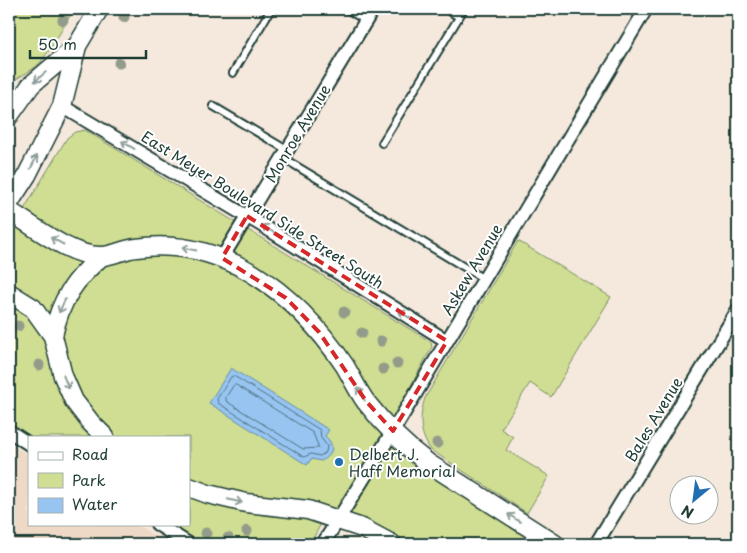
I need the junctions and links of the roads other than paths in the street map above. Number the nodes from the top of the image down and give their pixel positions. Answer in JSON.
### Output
{"nodes":[{"id":1,"x":100,"y":9,"type":"edge"},
{"id":2,"x":271,"y":9,"type":"edge"},
{"id":3,"x":347,"y":9,"type":"edge"},
{"id":4,"x":374,"y":9,"type":"edge"},
{"id":5,"x":446,"y":9,"type":"edge"},
{"id":6,"x":464,"y":9,"type":"edge"},
{"id":7,"x":646,"y":9,"type":"edge"},
{"id":8,"x":459,"y":17,"type":"junction"},
{"id":9,"x":366,"y":21,"type":"junction"},
{"id":10,"x":78,"y":46,"type":"junction"},
{"id":11,"x":233,"y":73,"type":"dead end"},
{"id":12,"x":62,"y":106,"type":"junction"},
{"id":13,"x":213,"y":106,"type":"dead end"},
{"id":14,"x":9,"y":116,"type":"edge"},
{"id":15,"x":382,"y":143,"type":"dead end"},
{"id":16,"x":285,"y":154,"type":"junction"},
{"id":17,"x":9,"y":203,"type":"edge"},
{"id":18,"x":9,"y":210,"type":"edge"},
{"id":19,"x":247,"y":216,"type":"junction"},
{"id":20,"x":102,"y":256,"type":"junction"},
{"id":21,"x":222,"y":258,"type":"junction"},
{"id":22,"x":484,"y":279,"type":"junction"},
{"id":23,"x":9,"y":292,"type":"edge"},
{"id":24,"x":738,"y":310,"type":"edge"},
{"id":25,"x":53,"y":336,"type":"junction"},
{"id":26,"x":447,"y":341,"type":"junction"},
{"id":27,"x":9,"y":431,"type":"edge"},
{"id":28,"x":393,"y":431,"type":"junction"},
{"id":29,"x":104,"y":436,"type":"edge"},
{"id":30,"x":28,"y":443,"type":"edge"},
{"id":31,"x":190,"y":486,"type":"edge"},
{"id":32,"x":338,"y":520,"type":"junction"},
{"id":33,"x":159,"y":526,"type":"edge"},
{"id":34,"x":189,"y":544,"type":"edge"},
{"id":35,"x":323,"y":544,"type":"edge"},
{"id":36,"x":392,"y":544,"type":"edge"},
{"id":37,"x":555,"y":544,"type":"edge"},
{"id":38,"x":596,"y":544,"type":"edge"}],
"edges":[{"from":1,"to":10,"type":"main road"},
{"from":2,"to":11,"type":"lane"},
{"from":3,"to":9,"type":"lane"},
{"from":4,"to":9,"type":"street","name":"Monroe Avenue"},
{"from":5,"to":8,"type":"lane"},
{"from":6,"to":8,"type":"lane"},
{"from":7,"to":22,"type":"street","name":"Askew Avenue"},
{"from":8,"to":15,"type":"lane"},
{"from":9,"to":16,"type":"street","name":"Monroe Avenue"},
{"from":10,"to":12,"type":"main road"},
{"from":10,"to":14,"type":"main road","one_way":true},
{"from":17,"to":12,"type":"main road","one_way":true},
{"from":19,"to":12,"type":"street","name":"East Meyer Boulevard Side Street South","one_way":true},
{"from":13,"to":16,"type":"lane"},
{"from":16,"to":19,"type":"street","name":"Monroe Avenue"},
{"from":16,"to":22,"type":"lane"},
{"from":20,"to":18,"type":"main road","one_way":true},
{"from":19,"to":21,"type":"street","name":"Monroe Avenue"},
{"from":26,"to":19,"type":"street","name":"East Meyer Boulevard Side Street South","one_way":true},
{"from":21,"to":20,"type":"main road","one_way":true},
{"from":20,"to":25,"type":"main road","one_way":true},
{"from":28,"to":21,"type":"main road","one_way":true},
{"from":22,"to":26,"type":"street","name":"Askew Avenue"},
{"from":23,"to":25,"type":"main road"},
{"from":24,"to":38,"type":"street","name":"Bales Avenue"},
{"from":25,"to":29,"type":"main road","one_way":true},
{"from":26,"to":28,"type":"street","name":"Askew Avenue"},
{"from":27,"to":30,"type":"street"},
{"from":28,"to":32,"type":"street","name":"Askew Avenue"},
{"from":37,"to":28,"type":"main road","one_way":true},
{"from":31,"to":32,"type":"main road","one_way":true},
{"from":32,"to":35,"type":"street","name":"Askew Avenue"},
{"from":32,"to":36,"type":"main road"},
{"from":33,"to":34,"type":"street"}]}
